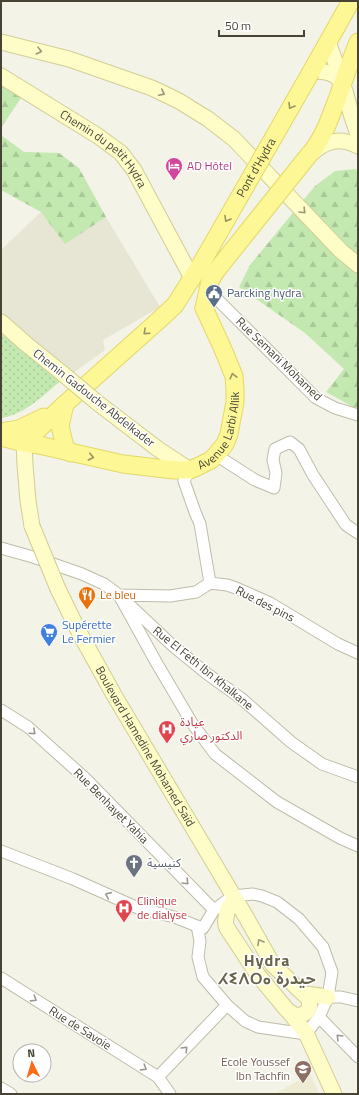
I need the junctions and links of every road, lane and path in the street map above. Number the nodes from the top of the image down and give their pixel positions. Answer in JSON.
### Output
{"nodes":[{"id":1,"x":351,"y":1,"type":"edge"},
{"id":2,"x":1,"y":42,"type":"edge"},
{"id":3,"x":328,"y":42,"type":"junction"},
{"id":4,"x":358,"y":42,"type":"edge"},
{"id":5,"x":311,"y":72,"type":"junction"},
{"id":6,"x":1,"y":76,"type":"edge"},
{"id":7,"x":343,"y":84,"type":"junction"},
{"id":8,"x":358,"y":134,"type":"edge"},
{"id":9,"x":358,"y":146,"type":"edge"},
{"id":10,"x":310,"y":154,"type":"junction"},
{"id":11,"x":177,"y":249,"type":"junction"},
{"id":12,"x":201,"y":264,"type":"junction"},
{"id":13,"x":358,"y":265,"type":"edge"},
{"id":14,"x":192,"y":278,"type":"junction"},
{"id":15,"x":208,"y":290,"type":"junction"},
{"id":16,"x":175,"y":305,"type":"junction"},
{"id":17,"x":204,"y":308,"type":"junction"},
{"id":18,"x":1,"y":322,"type":"edge"},
{"id":19,"x":65,"y":404,"type":"junction"},
{"id":20,"x":358,"y":415,"type":"edge"},
{"id":21,"x":1,"y":432,"type":"edge"},
{"id":22,"x":1,"y":437,"type":"edge"},
{"id":23,"x":32,"y":444,"type":"junction"},
{"id":24,"x":71,"y":453,"type":"junction"},
{"id":25,"x":216,"y":455,"type":"junction"},
{"id":26,"x":190,"y":470,"type":"junction"},
{"id":27,"x":358,"y":533,"type":"edge"},
{"id":28,"x":1,"y":548,"type":"edge"},
{"id":29,"x":210,"y":583,"type":"junction"},
{"id":30,"x":119,"y":594,"type":"junction"},
{"id":31,"x":358,"y":653,"type":"edge"},
{"id":32,"x":1,"y":710,"type":"edge"},
{"id":33,"x":358,"y":777,"type":"edge"},
{"id":34,"x":358,"y":846,"type":"edge"},
{"id":35,"x":1,"y":851,"type":"edge"},
{"id":36,"x":234,"y":898,"type":"junction"},
{"id":37,"x":246,"y":916,"type":"junction"},
{"id":38,"x":223,"y":919,"type":"junction"},
{"id":39,"x":197,"y":926,"type":"junction"},
{"id":40,"x":1,"y":978,"type":"edge"},
{"id":41,"x":328,"y":997,"type":"junction"},
{"id":42,"x":358,"y":1001,"type":"edge"},
{"id":43,"x":309,"y":1003,"type":"junction"},
{"id":44,"x":227,"y":1005,"type":"junction"},
{"id":45,"x":289,"y":1012,"type":"junction"},
{"id":46,"x":306,"y":1034,"type":"junction"},
{"id":47,"x":358,"y":1057,"type":"edge"},
{"id":48,"x":158,"y":1077,"type":"junction"},
{"id":49,"x":1,"y":1088,"type":"edge"},
{"id":50,"x":10,"y":1094,"type":"edge"},
{"id":51,"x":170,"y":1094,"type":"edge"},
{"id":52,"x":334,"y":1094,"type":"edge"}],
"edges":[{"from":1,"to":3,"type":"main road","name":"Pont d'Hydra"},
{"from":2,"to":13,"type":"street","one_way":true},
{"from":3,"to":5,"type":"main road","name":"Pont d'Hydra"},
{"from":3,"to":7,"type":"street"},
{"from":4,"to":7,"type":"main road"},
{"from":5,"to":7,"type":"street"},
{"from":5,"to":12,"type":"main road","name":"Pont d'Hydra","one_way":true,"bridge":true},
{"from":6,"to":11,"type":"street","name":"Chemin du petit Hydra"},
{"from":7,"to":8,"type":"street"},
{"from":7,"to":10,"type":"main road"},
{"from":9,"to":10,"type":"street"},
{"from":10,"to":15,"type":"main road","bridge":true},
{"from":11,"to":12,"type":"street"},
{"from":11,"to":14,"type":"street","name":"Chemin du petit Hydra"},
{"from":12,"to":14,"type":"main road","name":"Pont d'Hydra"},
{"from":14,"to":16,"type":"main road","name":"Pont d'Hydra"},
{"from":15,"to":17,"type":"main road"},
{"from":15,"to":20,"type":"street","name":"Rue Semani Mohamed"},
{"from":16,"to":17,"type":"main road"},
{"from":16,"to":19,"type":"main road","name":"Pont d'Hydra","one_way":true},
{"from":25,"to":17,"type":"main road","name":"Avenue Larbi Allik","one_way":true},
{"from":18,"to":26,"type":"street","name":"Chemin Gadouche Abdelkader","bridge":true},
{"from":19,"to":21,"type":"main road"},
{"from":19,"to":23,"type":"main road"},
{"from":19,"to":24,"type":"main road"},
{"from":22,"to":23,"type":"main road","name":"Avenue Larbi Allik"},
{"from":23,"to":24,"type":"main road","name":"Avenue Larbi Allik"},
{"from":23,"to":36,"type":"street","name":"Boulevard Hamedine Mohamed Saïd","bridge":true},
{"from":24,"to":26,"type":"main road","name":"Avenue Larbi Allik","one_way":true},
{"from":25,"to":26,"type":"main road","name":"Avenue Larbi Allik"},
{"from":25,"to":27,"type":"street"},
{"from":26,"to":29,"type":"street"},
{"from":28,"to":30,"type":"street","name":"Rue El Feth Ibn Khalkane"},
{"from":29,"to":30,"type":"street"},
{"from":29,"to":31,"type":"street","name":"Rue des pins"},
{"from":30,"to":33,"type":"street","name":"Rue El Feth Ibn Khalkane"},
{"from":30,"to":34,"type":"street"},
{"from":32,"to":38,"type":"street","name":"Rue Benhayet Yahia","one_way":true},
{"from":39,"to":35,"type":"street","one_way":true},
{"from":36,"to":37,"type":"street","name":"Boulevard Hamedine Mohamed Saïd"},
{"from":36,"to":38,"type":"street"},
{"from":36,"to":41,"type":"street"},
{"from":37,"to":38,"type":"street"},
{"from":43,"to":37,"type":"street","name":"Boulevard Hamedine Mohamed Saïd","one_way":true},
{"from":38,"to":39,"type":"street"},
{"from":38,"to":45,"type":"street"},
{"from":39,"to":44,"type":"street"},
{"from":40,"to":48,"type":"street","name":"Rue de Savoie","one_way":true},
{"from":41,"to":42,"type":"street"},
{"from":41,"to":43,"type":"street"},
{"from":41,"to":43,"type":"street"},
{"from":43,"to":45,"type":"street"},
{"from":43,"to":45,"type":"street"},
{"from":43,"to":46,"type":"street"},
{"from":47,"to":43,"type":"street","one_way":true},
{"from":44,"to":46,"type":"street"},
{"from":48,"to":44,"type":"street","one_way":true},
{"from":45,"to":46,"type":"street"},
{"from":46,"to":52,"type":"street"},
{"from":48,"to":51,"type":"street"},
{"from":49,"to":50,"type":"street"}]}
